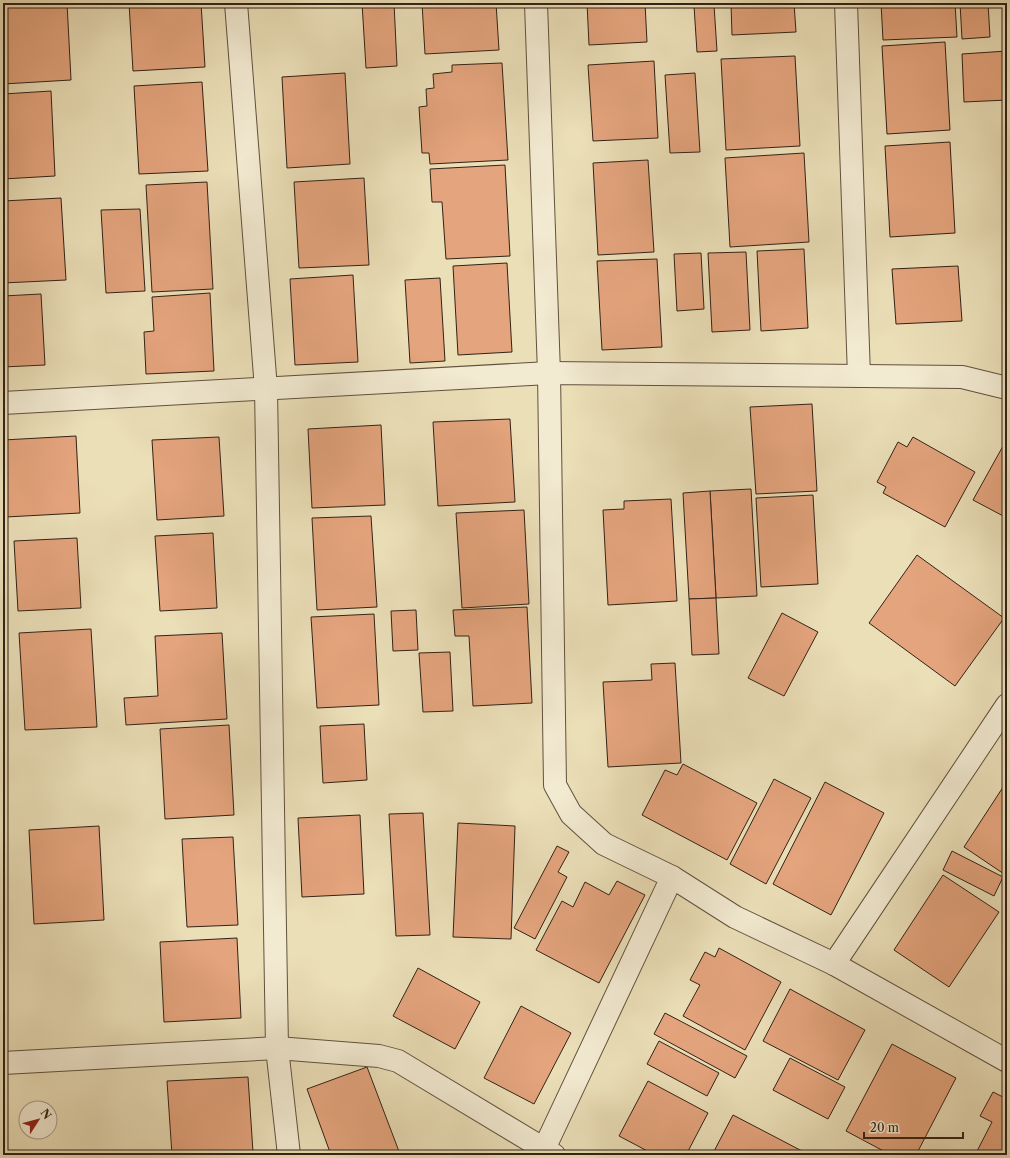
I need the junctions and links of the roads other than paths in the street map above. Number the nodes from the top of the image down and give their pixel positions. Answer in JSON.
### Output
{"nodes":[{"id":1,"x":236,"y":3,"type":"edge"},
{"id":2,"x":536,"y":3,"type":"edge"},
{"id":3,"x":846,"y":3,"type":"edge"},
{"id":4,"x":549,"y":373,"type":"junction"},
{"id":5,"x":859,"y":376,"type":"junction"},
{"id":6,"x":1007,"y":388,"type":"edge"},
{"id":7,"x":266,"y":389,"type":"junction"},
{"id":8,"x":3,"y":403,"type":"edge"},
{"id":9,"x":1007,"y":705,"type":"edge"},
{"id":10,"x":672,"y":877,"type":"junction"},
{"id":11,"x":834,"y":964,"type":"junction"},
{"id":12,"x":277,"y":1048,"type":"junction"},
{"id":13,"x":1007,"y":1061,"type":"edge"},
{"id":14,"x":3,"y":1063,"type":"edge"},
{"id":15,"x":549,"y":1152,"type":"edge"},
{"id":16,"x":289,"y":1155,"type":"edge"}],
"edges":[{"from":1,"to":7,"type":"street"},
{"from":2,"to":4,"type":"street"},
{"from":3,"to":5,"type":"street"},
{"from":4,"to":5,"type":"street"},
{"from":4,"to":7,"type":"street"},
{"from":4,"to":10,"type":"street"},
{"from":5,"to":6,"type":"street"},
{"from":7,"to":8,"type":"street"},
{"from":7,"to":12,"type":"street"},
{"from":9,"to":11,"type":"street"},
{"from":10,"to":11,"type":"street"},
{"from":10,"to":15,"type":"street"},
{"from":11,"to":13,"type":"street"},
{"from":12,"to":14,"type":"street"},
{"from":12,"to":15,"type":"street"},
{"from":12,"to":16,"type":"street"}]}
